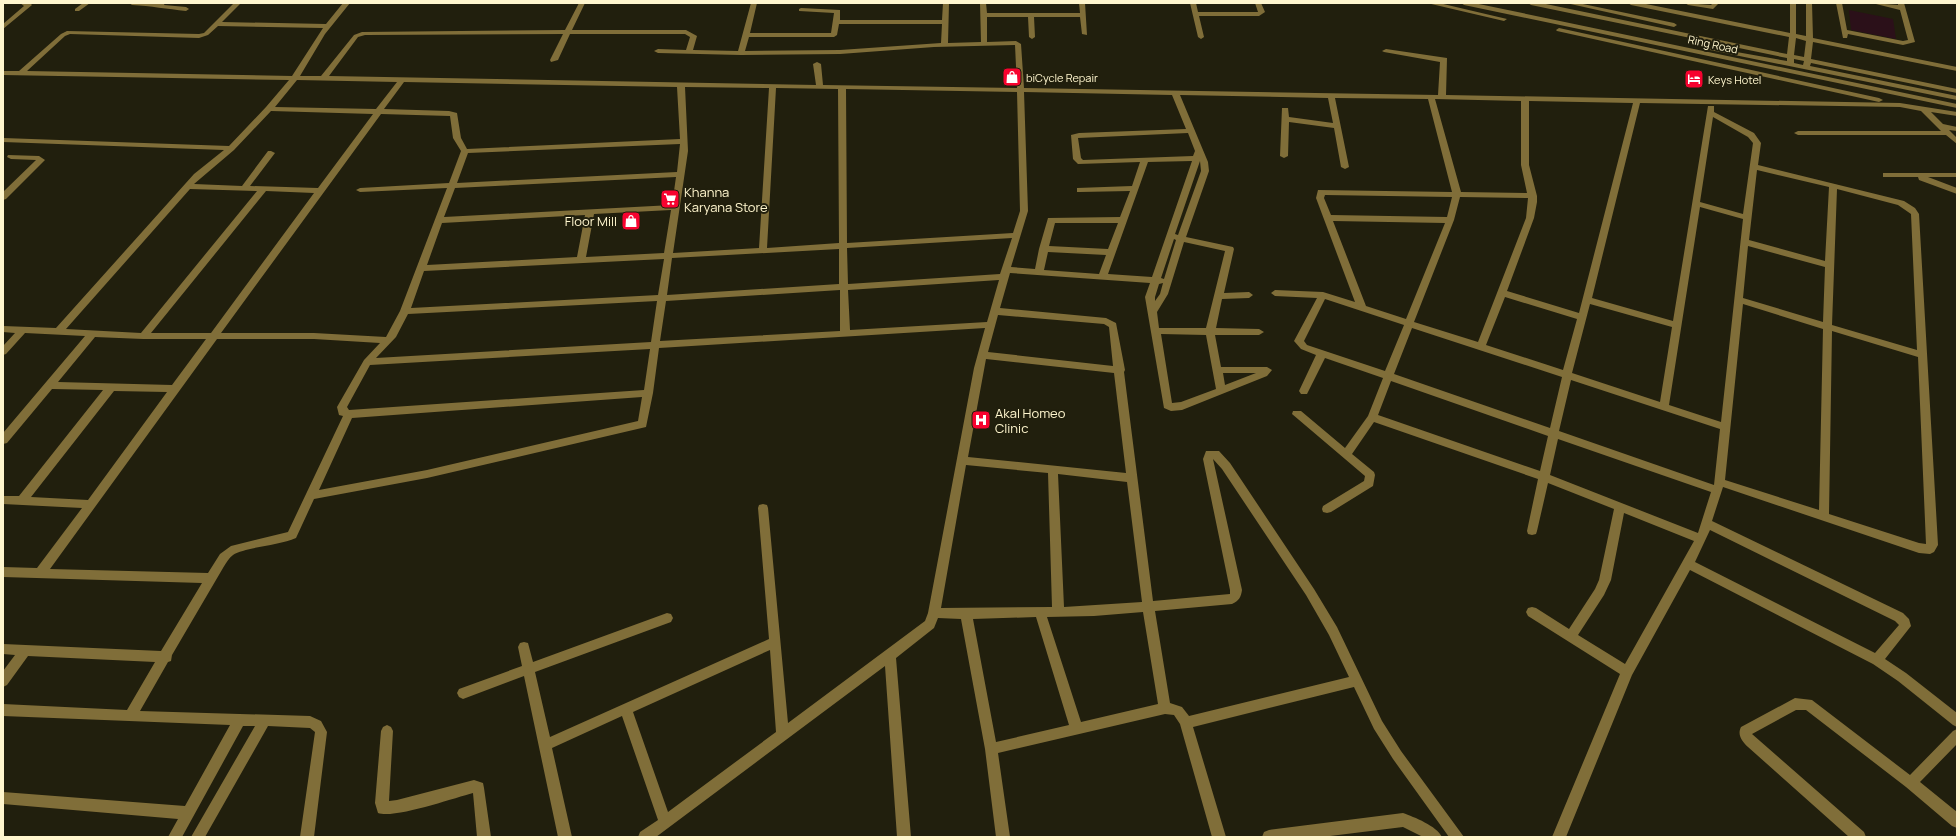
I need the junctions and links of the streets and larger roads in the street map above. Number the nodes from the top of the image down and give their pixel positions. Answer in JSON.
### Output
{"nodes":[{"id":1,"x":23,"y":3,"type":"edge"},
{"id":2,"x":87,"y":3,"type":"edge"},
{"id":3,"x":132,"y":3,"type":"edge"},
{"id":4,"x":238,"y":3,"type":"edge"},
{"id":5,"x":347,"y":3,"type":"edge"},
{"id":6,"x":582,"y":3,"type":"edge"},
{"id":7,"x":754,"y":3,"type":"edge"},
{"id":8,"x":946,"y":3,"type":"edge"},
{"id":9,"x":983,"y":3,"type":"edge"},
{"id":10,"x":1082,"y":3,"type":"edge"},
{"id":11,"x":1193,"y":3,"type":"edge"},
{"id":12,"x":1258,"y":3,"type":"edge"},
{"id":13,"x":1430,"y":3,"type":"edge"},
{"id":14,"x":1464,"y":3,"type":"edge"},
{"id":15,"x":1493,"y":3,"type":"edge"},
{"id":16,"x":1531,"y":3,"type":"edge"},
{"id":17,"x":1569,"y":3,"type":"edge"},
{"id":18,"x":1631,"y":3,"type":"edge"},
{"id":19,"x":1688,"y":3,"type":"edge"},
{"id":20,"x":1716,"y":3,"type":"edge"},
{"id":21,"x":1793,"y":3,"type":"edge"},
{"id":22,"x":1809,"y":3,"type":"edge"},
{"id":23,"x":1839,"y":3,"type":"edge"},
{"id":24,"x":1875,"y":3,"type":"edge"},
{"id":25,"x":161,"y":4,"type":"edge"},
{"id":26,"x":1902,"y":6,"type":"edge"},
{"id":27,"x":186,"y":9,"type":"dead end"},
{"id":28,"x":77,"y":10,"type":"dead end"},
{"id":29,"x":801,"y":10,"type":"dead end"},
{"id":30,"x":1679,"y":13,"type":"junction"},
{"id":31,"x":1196,"y":14,"type":"junction"},
{"id":32,"x":983,"y":15,"type":"junction"},
{"id":33,"x":1031,"y":15,"type":"junction"},
{"id":34,"x":1083,"y":15,"type":"junction"},
{"id":35,"x":837,"y":22,"type":"junction"},
{"id":36,"x":945,"y":22,"type":"junction"},
{"id":37,"x":217,"y":24,"type":"junction"},
{"id":38,"x":328,"y":26,"type":"junction"},
{"id":39,"x":1676,"y":26,"type":"junction"},
{"id":40,"x":3,"y":27,"type":"edge"},
{"id":41,"x":568,"y":32,"type":"junction"},
{"id":42,"x":1844,"y":32,"type":"junction"},
{"id":43,"x":1085,"y":34,"type":"dead end"},
{"id":44,"x":746,"y":35,"type":"junction"},
{"id":45,"x":1793,"y":35,"type":"junction"},
{"id":46,"x":1032,"y":37,"type":"dead end"},
{"id":47,"x":1201,"y":37,"type":"dead end"},
{"id":48,"x":1810,"y":39,"type":"junction"},
{"id":49,"x":984,"y":43,"type":"junction"},
{"id":50,"x":944,"y":45,"type":"junction"},
{"id":51,"x":1846,"y":46,"type":"junction"},
{"id":52,"x":1661,"y":48,"type":"junction"},
{"id":53,"x":658,"y":51,"type":"dead end"},
{"id":54,"x":1386,"y":51,"type":"dead end"},
{"id":55,"x":689,"y":52,"type":"junction"},
{"id":56,"x":741,"y":53,"type":"junction"},
{"id":57,"x":1791,"y":53,"type":"junction"},
{"id":58,"x":554,"y":60,"type":"dead end"},
{"id":59,"x":1808,"y":60,"type":"junction"},
{"id":60,"x":817,"y":64,"type":"dead end"},
{"id":61,"x":1789,"y":68,"type":"junction"},
{"id":62,"x":1957,"y":69,"type":"edge"},
{"id":63,"x":1807,"y":72,"type":"junction"},
{"id":64,"x":3,"y":73,"type":"edge"},
{"id":65,"x":21,"y":73,"type":"junction"},
{"id":66,"x":294,"y":79,"type":"junction"},
{"id":67,"x":322,"y":79,"type":"junction"},
{"id":68,"x":1788,"y":80,"type":"junction"},
{"id":69,"x":401,"y":81,"type":"junction"},
{"id":70,"x":680,"y":84,"type":"junction"},
{"id":71,"x":1807,"y":84,"type":"junction"},
{"id":72,"x":772,"y":85,"type":"junction"},
{"id":73,"x":820,"y":87,"type":"junction"},
{"id":74,"x":842,"y":88,"type":"junction"},
{"id":75,"x":1022,"y":91,"type":"junction"},
{"id":76,"x":1957,"y":91,"type":"edge"},
{"id":77,"x":1175,"y":93,"type":"junction"},
{"id":78,"x":1331,"y":95,"type":"junction"},
{"id":79,"x":1902,"y":95,"type":"junction"},
{"id":80,"x":1431,"y":97,"type":"junction"},
{"id":81,"x":1442,"y":97,"type":"junction"},
{"id":82,"x":1957,"y":98,"type":"edge"},
{"id":83,"x":1525,"y":99,"type":"junction"},
{"id":84,"x":1637,"y":101,"type":"junction"},
{"id":85,"x":1711,"y":102,"type":"junction"},
{"id":86,"x":1900,"y":105,"type":"junction"},
{"id":87,"x":1957,"y":106,"type":"edge"},
{"id":88,"x":1923,"y":108,"type":"junction"},
{"id":89,"x":269,"y":109,"type":"junction"},
{"id":90,"x":1285,"y":110,"type":"dead end"},
{"id":91,"x":379,"y":112,"type":"junction"},
{"id":92,"x":1711,"y":113,"type":"junction"},
{"id":93,"x":1957,"y":114,"type":"edge"},
{"id":94,"x":1285,"y":119,"type":"junction"},
{"id":95,"x":1337,"y":126,"type":"junction"},
{"id":96,"x":1941,"y":126,"type":"junction"},
{"id":97,"x":1957,"y":129,"type":"edge"},
{"id":98,"x":1191,"y":131,"type":"junction"},
{"id":99,"x":1798,"y":133,"type":"dead end"},
{"id":100,"x":1949,"y":133,"type":"junction"},
{"id":101,"x":3,"y":140,"type":"edge"},
{"id":102,"x":684,"y":141,"type":"junction"},
{"id":103,"x":1957,"y":142,"type":"edge"},
{"id":104,"x":230,"y":148,"type":"junction"},
{"id":105,"x":465,"y":151,"type":"junction"},
{"id":106,"x":271,"y":153,"type":"dead end"},
{"id":107,"x":1198,"y":155,"type":"junction"},
{"id":108,"x":11,"y":156,"type":"dead end"},
{"id":109,"x":1284,"y":156,"type":"dead end"},
{"id":110,"x":1145,"y":160,"type":"junction"},
{"id":111,"x":1753,"y":166,"type":"junction"},
{"id":112,"x":1345,"y":167,"type":"dead end"},
{"id":113,"x":681,"y":174,"type":"junction"},
{"id":114,"x":1886,"y":175,"type":"dead end"},
{"id":115,"x":1914,"y":175,"type":"junction"},
{"id":116,"x":1957,"y":175,"type":"edge"},
{"id":117,"x":188,"y":186,"type":"junction"},
{"id":118,"x":1833,"y":186,"type":"junction"},
{"id":119,"x":452,"y":187,"type":"junction"},
{"id":120,"x":244,"y":188,"type":"junction"},
{"id":121,"x":264,"y":188,"type":"junction"},
{"id":122,"x":1134,"y":188,"type":"junction"},
{"id":123,"x":321,"y":190,"type":"junction"},
{"id":124,"x":360,"y":190,"type":"dead end"},
{"id":125,"x":1080,"y":190,"type":"dead end"},
{"id":126,"x":1957,"y":191,"type":"edge"},
{"id":127,"x":1184,"y":192,"type":"junction"},
{"id":128,"x":1197,"y":194,"type":"junction"},
{"id":129,"x":1457,"y":194,"type":"junction"},
{"id":130,"x":1532,"y":196,"type":"junction"},
{"id":131,"x":3,"y":197,"type":"edge"},
{"id":132,"x":1697,"y":204,"type":"junction"},
{"id":133,"x":676,"y":207,"type":"junction"},
{"id":134,"x":590,"y":211,"type":"junction"},
{"id":135,"x":1328,"y":218,"type":"junction"},
{"id":136,"x":1747,"y":218,"type":"junction"},
{"id":137,"x":440,"y":220,"type":"junction"},
{"id":138,"x":1123,"y":220,"type":"junction"},
{"id":139,"x":1450,"y":220,"type":"junction"},
{"id":140,"x":1017,"y":235,"type":"junction"},
{"id":141,"x":1171,"y":236,"type":"junction"},
{"id":142,"x":1181,"y":238,"type":"junction"},
{"id":143,"x":1745,"y":242,"type":"junction"},
{"id":144,"x":843,"y":246,"type":"junction"},
{"id":145,"x":1043,"y":250,"type":"junction"},
{"id":146,"x":763,"y":251,"type":"junction"},
{"id":147,"x":1112,"y":252,"type":"junction"},
{"id":148,"x":668,"y":255,"type":"junction"},
{"id":149,"x":581,"y":260,"type":"junction"},
{"id":150,"x":1829,"y":265,"type":"junction"},
{"id":151,"x":421,"y":268,"type":"junction"},
{"id":152,"x":1039,"y":272,"type":"junction"},
{"id":153,"x":1005,"y":273,"type":"junction"},
{"id":154,"x":1103,"y":276,"type":"junction"},
{"id":155,"x":1156,"y":281,"type":"junction"},
{"id":156,"x":1168,"y":282,"type":"junction"},
{"id":157,"x":844,"y":287,"type":"junction"},
{"id":158,"x":1275,"y":293,"type":"dead end"},
{"id":159,"x":1502,"y":293,"type":"junction"},
{"id":160,"x":1249,"y":295,"type":"dead end"},
{"id":161,"x":1323,"y":295,"type":"junction"},
{"id":162,"x":1218,"y":296,"type":"junction"},
{"id":163,"x":662,"y":298,"type":"junction"},
{"id":164,"x":1587,"y":300,"type":"junction"},
{"id":165,"x":1739,"y":300,"type":"junction"},
{"id":166,"x":1362,"y":308,"type":"junction"},
{"id":167,"x":405,"y":311,"type":"junction"},
{"id":168,"x":994,"y":311,"type":"junction"},
{"id":169,"x":1153,"y":311,"type":"junction"},
{"id":170,"x":1583,"y":317,"type":"junction"},
{"id":171,"x":1408,"y":323,"type":"junction"},
{"id":172,"x":1677,"y":324,"type":"junction"},
{"id":173,"x":990,"y":325,"type":"junction"},
{"id":174,"x":1828,"y":326,"type":"junction"},
{"id":175,"x":3,"y":329,"type":"edge"},
{"id":176,"x":23,"y":330,"type":"junction"},
{"id":177,"x":1155,"y":331,"type":"junction"},
{"id":178,"x":58,"y":332,"type":"junction"},
{"id":179,"x":1210,"y":332,"type":"junction"},
{"id":180,"x":1259,"y":332,"type":"dead end"},
{"id":181,"x":93,"y":333,"type":"junction"},
{"id":182,"x":845,"y":333,"type":"junction"},
{"id":183,"x":143,"y":336,"type":"junction"},
{"id":184,"x":211,"y":337,"type":"junction"},
{"id":185,"x":388,"y":340,"type":"junction"},
{"id":186,"x":655,"y":346,"type":"junction"},
{"id":187,"x":1482,"y":347,"type":"junction"},
{"id":188,"x":3,"y":352,"type":"edge"},
{"id":189,"x":1322,"y":353,"type":"junction"},
{"id":190,"x":982,"y":355,"type":"junction"},
{"id":191,"x":1921,"y":355,"type":"junction"},
{"id":192,"x":367,"y":362,"type":"junction"},
{"id":193,"x":1120,"y":370,"type":"junction"},
{"id":194,"x":1217,"y":370,"type":"junction"},
{"id":195,"x":1567,"y":375,"type":"junction"},
{"id":196,"x":1388,"y":376,"type":"junction"},
{"id":197,"x":50,"y":385,"type":"junction"},
{"id":198,"x":111,"y":387,"type":"junction"},
{"id":199,"x":174,"y":389,"type":"junction"},
{"id":200,"x":1221,"y":391,"type":"junction"},
{"id":201,"x":1304,"y":391,"type":"dead end"},
{"id":202,"x":648,"y":393,"type":"junction"},
{"id":203,"x":1664,"y":407,"type":"junction"},
{"id":204,"x":349,"y":414,"type":"junction"},
{"id":205,"x":1297,"y":414,"type":"dead end"},
{"id":206,"x":1372,"y":417,"type":"junction"},
{"id":207,"x":1726,"y":427,"type":"junction"},
{"id":208,"x":1555,"y":434,"type":"junction"},
{"id":209,"x":3,"y":440,"type":"edge"},
{"id":210,"x":1346,"y":455,"type":"junction"},
{"id":211,"x":961,"y":460,"type":"junction"},
{"id":212,"x":1052,"y":469,"type":"junction"},
{"id":213,"x":1544,"y":477,"type":"junction"},
{"id":214,"x":1132,"y":478,"type":"junction"},
{"id":215,"x":1719,"y":486,"type":"junction"},
{"id":216,"x":312,"y":495,"type":"junction"},
{"id":217,"x":3,"y":500,"type":"edge"},
{"id":218,"x":22,"y":501,"type":"junction"},
{"id":219,"x":90,"y":504,"type":"junction"},
{"id":220,"x":1620,"y":507,"type":"junction"},
{"id":221,"x":763,"y":508,"type":"dead end"},
{"id":222,"x":1327,"y":509,"type":"dead end"},
{"id":223,"x":1824,"y":517,"type":"junction"},
{"id":224,"x":1706,"y":524,"type":"junction"},
{"id":225,"x":1532,"y":531,"type":"dead end"},
{"id":226,"x":1701,"y":539,"type":"junction"},
{"id":227,"x":1688,"y":564,"type":"junction"},
{"id":228,"x":3,"y":572,"type":"edge"},
{"id":229,"x":40,"y":573,"type":"junction"},
{"id":230,"x":212,"y":578,"type":"junction"},
{"id":231,"x":1148,"y":606,"type":"junction"},
{"id":232,"x":1040,"y":612,"type":"junction"},
{"id":233,"x":1058,"y":612,"type":"junction"},
{"id":234,"x":1532,"y":612,"type":"dead end"},
{"id":235,"x":934,"y":613,"type":"junction"},
{"id":236,"x":966,"y":614,"type":"junction"},
{"id":237,"x":667,"y":618,"type":"dead end"},
{"id":238,"x":1570,"y":636,"type":"junction"},
{"id":239,"x":775,"y":642,"type":"junction"},
{"id":240,"x":524,"y":647,"type":"dead end"},
{"id":241,"x":3,"y":649,"type":"edge"},
{"id":242,"x":24,"y":650,"type":"junction"},
{"id":243,"x":167,"y":656,"type":"junction"},
{"id":244,"x":890,"y":656,"type":"junction"},
{"id":245,"x":1877,"y":660,"type":"junction"},
{"id":246,"x":528,"y":668,"type":"junction"},
{"id":247,"x":1626,"y":672,"type":"junction"},
{"id":248,"x":3,"y":681,"type":"edge"},
{"id":249,"x":1356,"y":681,"type":"junction"},
{"id":250,"x":463,"y":693,"type":"dead end"},
{"id":251,"x":1165,"y":708,"type":"junction"},
{"id":252,"x":626,"y":709,"type":"junction"},
{"id":253,"x":3,"y":710,"type":"edge"},
{"id":254,"x":130,"y":716,"type":"junction"},
{"id":255,"x":240,"y":720,"type":"junction"},
{"id":256,"x":265,"y":720,"type":"junction"},
{"id":257,"x":1957,"y":721,"type":"edge"},
{"id":258,"x":1186,"y":723,"type":"junction"},
{"id":259,"x":1077,"y":729,"type":"junction"},
{"id":260,"x":387,"y":731,"type":"dead end"},
{"id":261,"x":783,"y":735,"type":"junction"},
{"id":262,"x":1957,"y":735,"type":"edge"},
{"id":263,"x":545,"y":745,"type":"junction"},
{"id":264,"x":991,"y":749,"type":"junction"},
{"id":265,"x":1911,"y":783,"type":"junction"},
{"id":266,"x":3,"y":798,"type":"edge"},
{"id":267,"x":188,"y":813,"type":"junction"},
{"id":268,"x":1957,"y":821,"type":"edge"},
{"id":269,"x":665,"y":822,"type":"junction"},
{"id":270,"x":175,"y":837,"type":"edge"},
{"id":271,"x":198,"y":837,"type":"edge"},
{"id":272,"x":307,"y":837,"type":"edge"},
{"id":273,"x":484,"y":837,"type":"edge"},
{"id":274,"x":566,"y":837,"type":"edge"},
{"id":275,"x":645,"y":837,"type":"edge"},
{"id":276,"x":904,"y":837,"type":"edge"},
{"id":277,"x":1003,"y":837,"type":"edge"},
{"id":278,"x":1219,"y":837,"type":"edge"},
{"id":279,"x":1269,"y":837,"type":"edge"},
{"id":280,"x":1435,"y":837,"type":"edge"},
{"id":281,"x":1457,"y":837,"type":"edge"},
{"id":282,"x":1558,"y":837,"type":"edge"},
{"id":283,"x":1859,"y":837,"type":"edge"}],
"edges":[{"from":1,"to":40,"type":"street"},
{"from":2,"to":28,"type":"street"},
{"from":3,"to":25,"type":"street"},
{"from":4,"to":37,"type":"street"},
{"from":5,"to":38,"type":"street"},
{"from":6,"to":41,"type":"street"},
{"from":7,"to":44,"type":"street"},
{"from":8,"to":36,"type":"street"},
{"from":9,"to":32,"type":"street"},
{"from":10,"to":34,"type":"street"},
{"from":11,"to":31,"type":"street"},
{"from":12,"to":31,"type":"street"},
{"from":13,"to":52,"type":"street"},
{"from":14,"to":52,"type":"street","name":"Ring Road"},
{"from":15,"to":61,"type":"street","name":"Ring Road"},
{"from":16,"to":57,"type":"street"},
{"from":17,"to":39,"type":"street"},
{"from":18,"to":30,"type":"street"},
{"from":19,"to":20,"type":"street"},
{"from":21,"to":45,"type":"street"},
{"from":22,"to":48,"type":"street"},
{"from":23,"to":42,"type":"street"},
{"from":24,"to":26,"type":"street"},
{"from":25,"to":27,"type":"street"},
{"from":26,"to":42,"type":"street"},
{"from":29,"to":35,"type":"street"},
{"from":30,"to":39,"type":"street"},
{"from":30,"to":45,"type":"street"},
{"from":31,"to":47,"type":"street"},
{"from":32,"to":33,"type":"street"},
{"from":32,"to":49,"type":"street"},
{"from":33,"to":34,"type":"street"},
{"from":33,"to":46,"type":"street"},
{"from":34,"to":43,"type":"street"},
{"from":35,"to":36,"type":"street"},
{"from":35,"to":44,"type":"street"},
{"from":36,"to":50,"type":"street"},
{"from":37,"to":38,"type":"street"},
{"from":37,"to":65,"type":"street"},
{"from":38,"to":66,"type":"street"},
{"from":39,"to":57,"type":"street"},
{"from":41,"to":55,"type":"street"},
{"from":41,"to":58,"type":"street"},
{"from":41,"to":67,"type":"street"},
{"from":42,"to":51,"type":"street"},
{"from":44,"to":56,"type":"street"},
{"from":45,"to":48,"type":"street"},
{"from":45,"to":57,"type":"street"},
{"from":48,"to":51,"type":"street"},
{"from":48,"to":59,"type":"street"},
{"from":49,"to":50,"type":"street"},
{"from":49,"to":75,"type":"street"},
{"from":50,"to":56,"type":"street"},
{"from":51,"to":62,"type":"street"},
{"from":52,"to":61,"type":"street","name":"Ring Road"},
{"from":52,"to":68,"type":"street"},
{"from":53,"to":55,"type":"street"},
{"from":54,"to":81,"type":"street"},
{"from":55,"to":56,"type":"street"},
{"from":57,"to":59,"type":"street"},
{"from":57,"to":61,"type":"street"},
{"from":59,"to":63,"type":"street"},
{"from":59,"to":76,"type":"street"},
{"from":60,"to":73,"type":"street"},
{"from":61,"to":63,"type":"street","name":"Ring Road"},
{"from":61,"to":68,"type":"street"},
{"from":63,"to":71,"type":"street"},
{"from":63,"to":79,"type":"street","name":"Ring Road"},
{"from":63,"to":82,"type":"street","name":"Ring Road"},
{"from":64,"to":65,"type":"street"},
{"from":65,"to":66,"type":"street"},
{"from":66,"to":67,"type":"street"},
{"from":66,"to":89,"type":"street"},
{"from":67,"to":69,"type":"street"},
{"from":68,"to":71,"type":"street"},
{"from":69,"to":70,"type":"street"},
{"from":69,"to":91,"type":"street"},
{"from":70,"to":72,"type":"street"},
{"from":70,"to":102,"type":"street"},
{"from":71,"to":86,"type":"street"},
{"from":72,"to":73,"type":"street"},
{"from":72,"to":146,"type":"street"},
{"from":73,"to":74,"type":"street"},
{"from":74,"to":75,"type":"street"},
{"from":74,"to":144,"type":"street"},
{"from":75,"to":77,"type":"street"},
{"from":75,"to":140,"type":"street"},
{"from":77,"to":78,"type":"street"},
{"from":77,"to":98,"type":"street"},
{"from":78,"to":80,"type":"street"},
{"from":78,"to":95,"type":"street"},
{"from":79,"to":86,"type":"street"},
{"from":79,"to":87,"type":"street","name":"Ring Road"},
{"from":80,"to":81,"type":"street"},
{"from":80,"to":129,"type":"street"},
{"from":81,"to":83,"type":"street"},
{"from":83,"to":84,"type":"street"},
{"from":83,"to":130,"type":"street"},
{"from":84,"to":85,"type":"street"},
{"from":84,"to":164,"type":"street"},
{"from":85,"to":86,"type":"street"},
{"from":85,"to":92,"type":"street"},
{"from":86,"to":88,"type":"street"},
{"from":88,"to":93,"type":"street"},
{"from":88,"to":96,"type":"street"},
{"from":89,"to":91,"type":"street"},
{"from":89,"to":104,"type":"street"},
{"from":90,"to":94,"type":"street"},
{"from":91,"to":105,"type":"street"},
{"from":91,"to":123,"type":"street"},
{"from":92,"to":111,"type":"street"},
{"from":92,"to":132,"type":"street"},
{"from":94,"to":95,"type":"street"},
{"from":94,"to":109,"type":"street"},
{"from":95,"to":112,"type":"street"},
{"from":96,"to":97,"type":"street"},
{"from":96,"to":100,"type":"street"},
{"from":98,"to":107,"type":"street"},
{"from":98,"to":110,"type":"street"},
{"from":99,"to":100,"type":"street"},
{"from":100,"to":103,"type":"street"},
{"from":101,"to":104,"type":"street"},
{"from":102,"to":105,"type":"street"},
{"from":102,"to":113,"type":"street"},
{"from":104,"to":117,"type":"street"},
{"from":105,"to":119,"type":"street"},
{"from":106,"to":120,"type":"street"},
{"from":107,"to":110,"type":"street"},
{"from":107,"to":127,"type":"street"},
{"from":107,"to":128,"type":"street"},
{"from":108,"to":131,"type":"street"},
{"from":110,"to":122,"type":"street"},
{"from":111,"to":118,"type":"street"},
{"from":111,"to":136,"type":"street"},
{"from":113,"to":119,"type":"street"},
{"from":113,"to":133,"type":"street"},
{"from":114,"to":115,"type":"street"},
{"from":115,"to":116,"type":"street"},
{"from":115,"to":126,"type":"street"},
{"from":117,"to":120,"type":"street"},
{"from":117,"to":178,"type":"street"},
{"from":118,"to":150,"type":"street"},
{"from":118,"to":191,"type":"street"},
{"from":119,"to":124,"type":"street"},
{"from":119,"to":137,"type":"street"},
{"from":120,"to":121,"type":"street"},
{"from":121,"to":123,"type":"street"},
{"from":121,"to":183,"type":"street"},
{"from":122,"to":125,"type":"street"},
{"from":122,"to":138,"type":"street"},
{"from":123,"to":184,"type":"street"},
{"from":127,"to":128,"type":"street"},
{"from":127,"to":141,"type":"street"},
{"from":128,"to":142,"type":"street"},
{"from":129,"to":130,"type":"street"},
{"from":129,"to":135,"type":"street"},
{"from":129,"to":139,"type":"street"},
{"from":130,"to":159,"type":"street"},
{"from":132,"to":136,"type":"street"},
{"from":132,"to":172,"type":"street"},
{"from":133,"to":134,"type":"street"},
{"from":133,"to":148,"type":"street"},
{"from":134,"to":137,"type":"street"},
{"from":134,"to":149,"type":"street"},
{"from":135,"to":139,"type":"street"},
{"from":135,"to":166,"type":"street"},
{"from":136,"to":143,"type":"street"},
{"from":137,"to":151,"type":"street"},
{"from":138,"to":145,"type":"street"},
{"from":138,"to":147,"type":"street"},
{"from":139,"to":171,"type":"street"},
{"from":140,"to":144,"type":"street"},
{"from":140,"to":153,"type":"street"},
{"from":141,"to":142,"type":"street"},
{"from":141,"to":155,"type":"street"},
{"from":142,"to":156,"type":"street"},
{"from":142,"to":162,"type":"street"},
{"from":143,"to":150,"type":"street"},
{"from":143,"to":165,"type":"street"},
{"from":144,"to":146,"type":"street"},
{"from":144,"to":157,"type":"street"},
{"from":145,"to":147,"type":"street"},
{"from":145,"to":152,"type":"street"},
{"from":146,"to":148,"type":"street"},
{"from":147,"to":154,"type":"street"},
{"from":148,"to":149,"type":"street"},
{"from":148,"to":163,"type":"street"},
{"from":149,"to":151,"type":"street"},
{"from":150,"to":174,"type":"street"},
{"from":151,"to":167,"type":"street"},
{"from":152,"to":153,"type":"street"},
{"from":152,"to":154,"type":"street"},
{"from":153,"to":157,"type":"street"},
{"from":153,"to":168,"type":"street"},
{"from":154,"to":155,"type":"street"},
{"from":155,"to":156,"type":"street"},
{"from":155,"to":169,"type":"street"},
{"from":156,"to":169,"type":"street"},
{"from":157,"to":163,"type":"street"},
{"from":157,"to":182,"type":"street"},
{"from":158,"to":161,"type":"street"},
{"from":159,"to":170,"type":"street"},
{"from":159,"to":187,"type":"street"},
{"from":160,"to":162,"type":"street"},
{"from":161,"to":166,"type":"street"},
{"from":161,"to":189,"type":"street"},
{"from":162,"to":179,"type":"street"},
{"from":163,"to":167,"type":"street"},
{"from":163,"to":186,"type":"street"},
{"from":164,"to":170,"type":"street"},
{"from":164,"to":172,"type":"street"},
{"from":165,"to":174,"type":"street"},
{"from":165,"to":207,"type":"street"},
{"from":166,"to":171,"type":"street"},
{"from":167,"to":185,"type":"street"},
{"from":168,"to":173,"type":"street"},
{"from":168,"to":193,"type":"street"},
{"from":169,"to":177,"type":"street"},
{"from":170,"to":195,"type":"street"},
{"from":171,"to":187,"type":"street"},
{"from":171,"to":196,"type":"street"},
{"from":172,"to":203,"type":"street"},
{"from":173,"to":182,"type":"street"},
{"from":173,"to":190,"type":"street"},
{"from":174,"to":191,"type":"street"},
{"from":174,"to":223,"type":"street"},
{"from":175,"to":176,"type":"street"},
{"from":176,"to":178,"type":"street"},
{"from":176,"to":188,"type":"street"},
{"from":177,"to":179,"type":"street"},
{"from":177,"to":200,"type":"street"},
{"from":178,"to":181,"type":"street"},
{"from":179,"to":180,"type":"street"},
{"from":179,"to":194,"type":"street"},
{"from":181,"to":183,"type":"street"},
{"from":181,"to":197,"type":"street"},
{"from":182,"to":186,"type":"street"},
{"from":183,"to":184,"type":"street"},
{"from":184,"to":185,"type":"street"},
{"from":184,"to":199,"type":"street"},
{"from":185,"to":192,"type":"street"},
{"from":186,"to":192,"type":"street"},
{"from":186,"to":202,"type":"street"},
{"from":187,"to":195,"type":"street"},
{"from":189,"to":196,"type":"street"},
{"from":189,"to":201,"type":"street"},
{"from":190,"to":193,"type":"street"},
{"from":190,"to":211,"type":"street"},
{"from":191,"to":223,"type":"street"},
{"from":192,"to":204,"type":"street"},
{"from":193,"to":214,"type":"street"},
{"from":194,"to":200,"type":"street"},
{"from":194,"to":200,"type":"street"},
{"from":195,"to":203,"type":"street"},
{"from":195,"to":208,"type":"street"},
{"from":196,"to":206,"type":"street"},
{"from":196,"to":208,"type":"street"},
{"from":197,"to":198,"type":"street"},
{"from":197,"to":209,"type":"street"},
{"from":198,"to":199,"type":"street"},
{"from":198,"to":218,"type":"street"},
{"from":199,"to":219,"type":"street"},
{"from":202,"to":204,"type":"street"},
{"from":202,"to":216,"type":"street"},
{"from":203,"to":207,"type":"street"},
{"from":204,"to":216,"type":"street"},
{"from":205,"to":210,"type":"street"},
{"from":206,"to":210,"type":"street"},
{"from":206,"to":213,"type":"street"},
{"from":207,"to":215,"type":"street"},
{"from":208,"to":213,"type":"street"},
{"from":208,"to":215,"type":"street"},
{"from":210,"to":222,"type":"street"},
{"from":211,"to":212,"type":"street"},
{"from":211,"to":235,"type":"street"},
{"from":212,"to":214,"type":"street"},
{"from":212,"to":233,"type":"street"},
{"from":213,"to":220,"type":"street"},
{"from":213,"to":225,"type":"street"},
{"from":214,"to":231,"type":"street"},
{"from":215,"to":223,"type":"street"},
{"from":215,"to":224,"type":"street"},
{"from":216,"to":230,"type":"street"},
{"from":217,"to":218,"type":"street"},
{"from":218,"to":219,"type":"street"},
{"from":219,"to":229,"type":"street"},
{"from":220,"to":226,"type":"street"},
{"from":220,"to":238,"type":"street"},
{"from":221,"to":239,"type":"street"},
{"from":224,"to":226,"type":"street"},
{"from":224,"to":245,"type":"street"},
{"from":226,"to":227,"type":"street"},
{"from":227,"to":245,"type":"street"},
{"from":227,"to":247,"type":"street"},
{"from":228,"to":229,"type":"street"},
{"from":229,"to":230,"type":"street"},
{"from":230,"to":243,"type":"street"},
{"from":231,"to":233,"type":"street"},
{"from":231,"to":249,"type":"street"},
{"from":231,"to":251,"type":"street"},
{"from":232,"to":233,"type":"street"},
{"from":232,"to":236,"type":"street"},
{"from":232,"to":259,"type":"street"},
{"from":234,"to":238,"type":"street"},
{"from":235,"to":236,"type":"street"},
{"from":235,"to":244,"type":"street"},
{"from":236,"to":264,"type":"street"},
{"from":237,"to":246,"type":"street"},
{"from":238,"to":247,"type":"street"},
{"from":239,"to":252,"type":"street"},
{"from":239,"to":261,"type":"street"},
{"from":240,"to":246,"type":"street"},
{"from":241,"to":242,"type":"street"},
{"from":242,"to":243,"type":"street"},
{"from":242,"to":248,"type":"street"},
{"from":243,"to":254,"type":"street"},
{"from":244,"to":261,"type":"street"},
{"from":244,"to":276,"type":"street"},
{"from":245,"to":257,"type":"street"},
{"from":246,"to":250,"type":"street"},
{"from":246,"to":263,"type":"street"},
{"from":247,"to":282,"type":"street"},
{"from":249,"to":258,"type":"street"},
{"from":249,"to":281,"type":"street"},
{"from":251,"to":258,"type":"street"},
{"from":251,"to":259,"type":"street"},
{"from":252,"to":263,"type":"street"},
{"from":252,"to":269,"type":"street"},
{"from":253,"to":254,"type":"street"},
{"from":254,"to":255,"type":"street"},
{"from":255,"to":256,"type":"street"},
{"from":255,"to":267,"type":"street"},
{"from":256,"to":271,"type":"street"},
{"from":256,"to":272,"type":"street"},
{"from":258,"to":278,"type":"street"},
{"from":259,"to":264,"type":"street"},
{"from":260,"to":273,"type":"street"},
{"from":261,"to":269,"type":"street"},
{"from":262,"to":265,"type":"street"},
{"from":263,"to":274,"type":"street"},
{"from":264,"to":277,"type":"street"},
{"from":265,"to":268,"type":"street"},
{"from":265,"to":283,"type":"street"},
{"from":266,"to":267,"type":"street"},
{"from":267,"to":270,"type":"street"},
{"from":269,"to":275,"type":"street"},
{"from":279,"to":280,"type":"street"}]}
